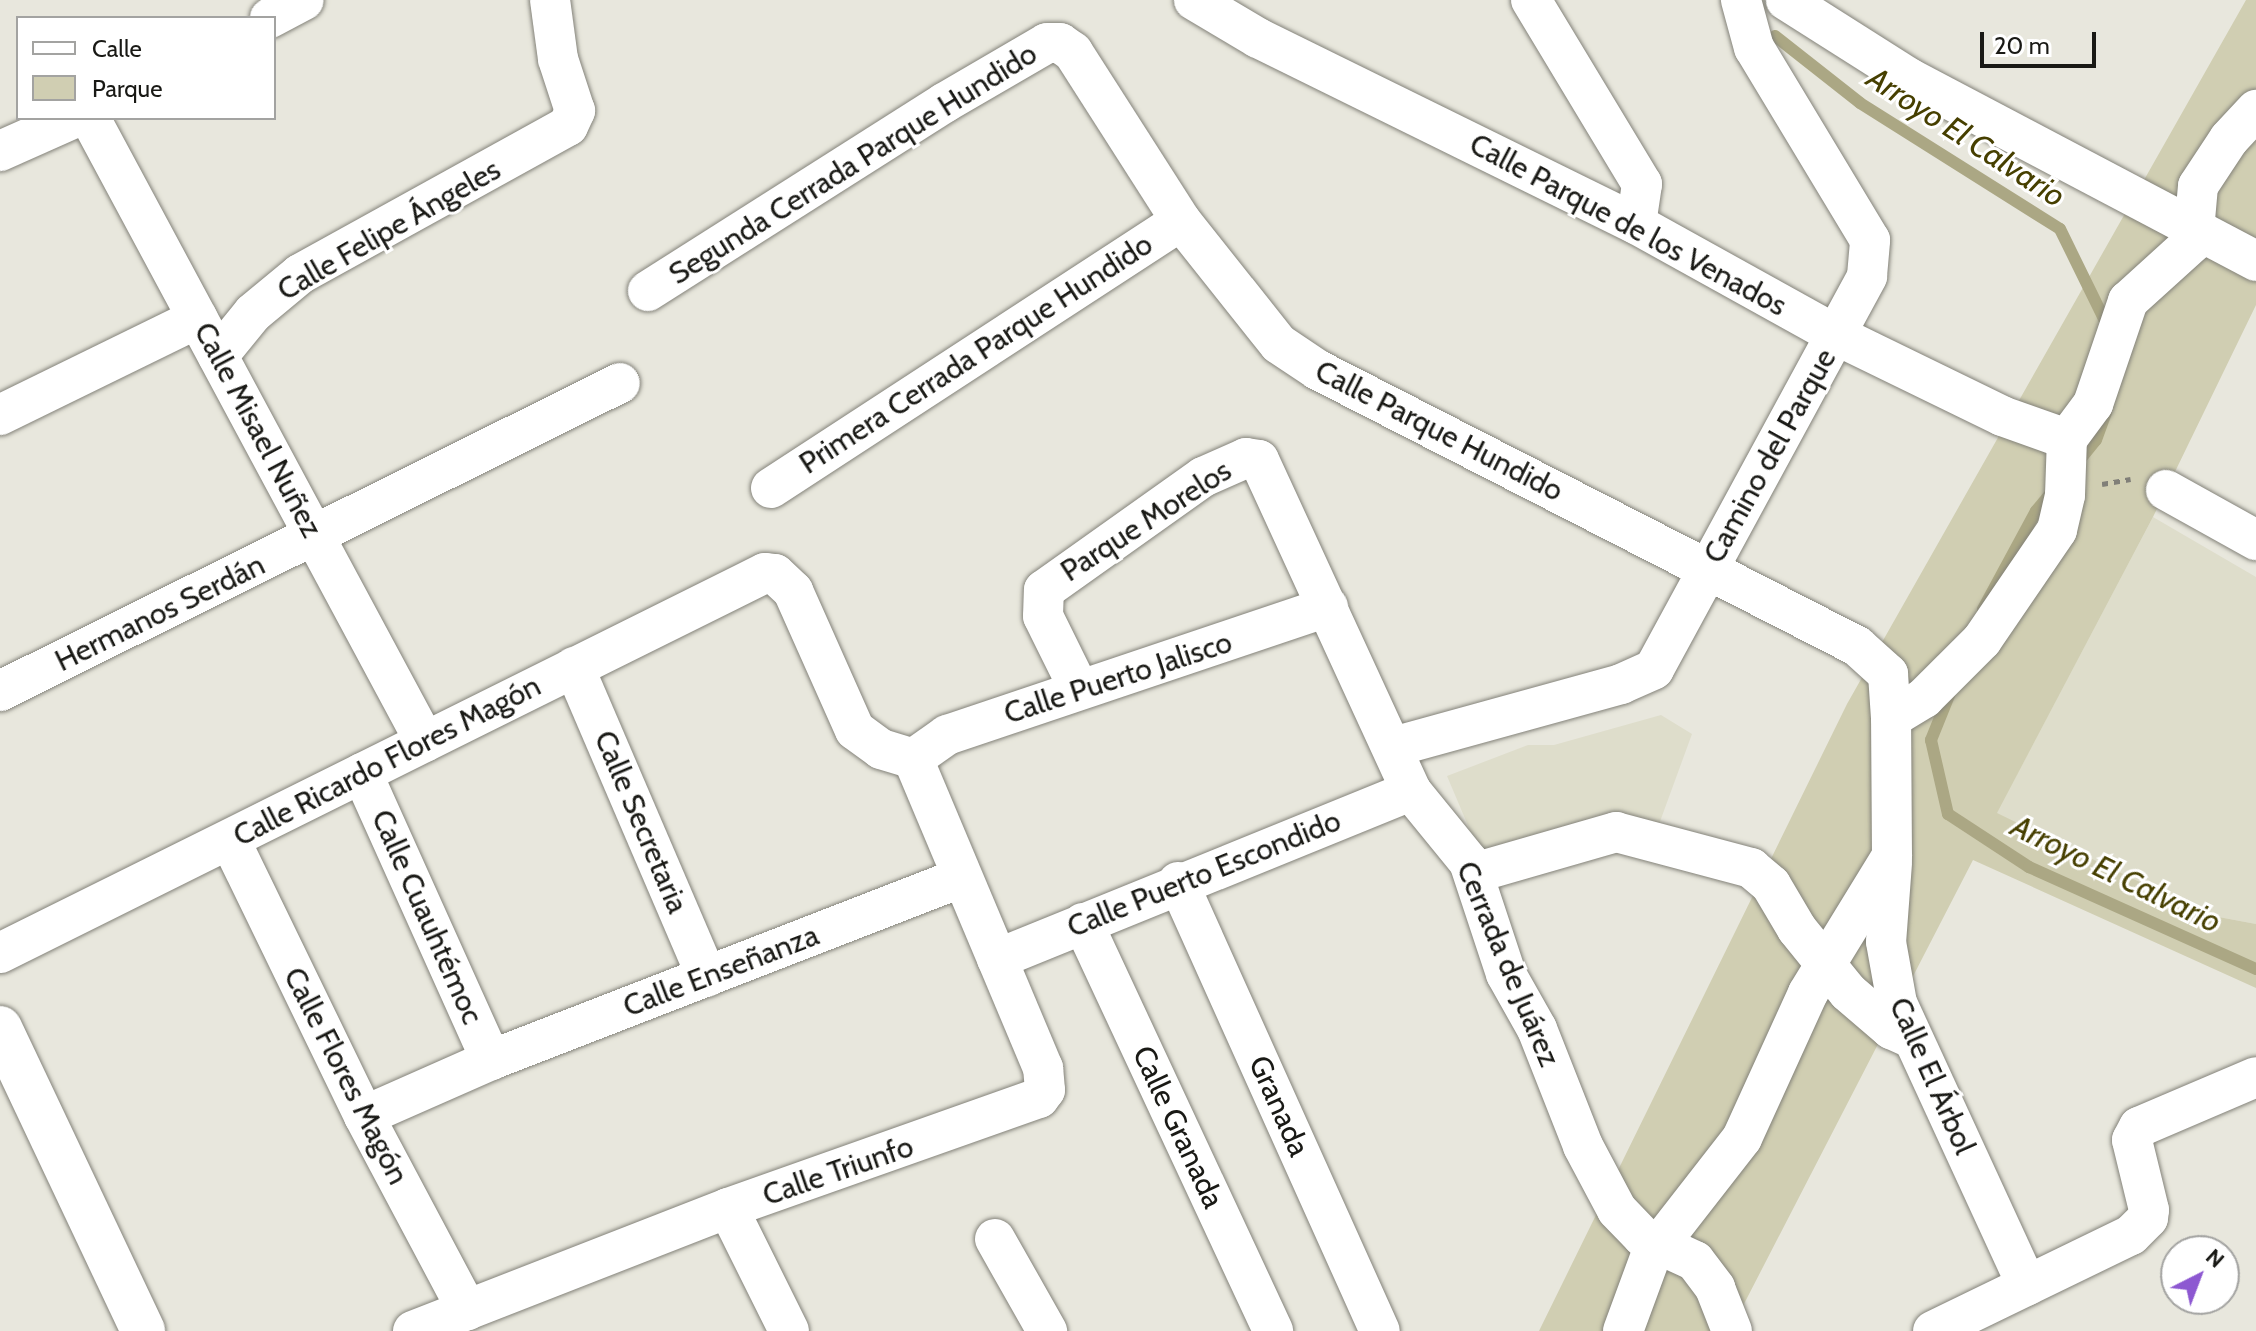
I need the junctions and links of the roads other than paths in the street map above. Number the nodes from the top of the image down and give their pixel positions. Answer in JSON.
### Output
{"nodes":[{"id":1,"x":304,"y":0,"type":"edge"},
{"id":2,"x":550,"y":0,"type":"edge"},
{"id":3,"x":1194,"y":0,"type":"edge"},
{"id":4,"x":1531,"y":0,"type":"edge"},
{"id":5,"x":1741,"y":0,"type":"edge"},
{"id":6,"x":1786,"y":0,"type":"edge"},
{"id":7,"x":274,"y":16,"type":"edge"},
{"id":8,"x":1060,"y":43,"type":"joint"},
{"id":9,"x":2256,"y":110,"type":"edge"},
{"id":10,"x":70,"y":120,"type":"edge"},
{"id":11,"x":91,"y":120,"type":"edge"},
{"id":12,"x":0,"y":151,"type":"edge"},
{"id":13,"x":1181,"y":221,"type":"junction"},
{"id":14,"x":1636,"y":224,"type":"junction"},
{"id":15,"x":2196,"y":231,"type":"junction"},
{"id":16,"x":2256,"y":261,"type":"edge"},
{"id":17,"x":648,"y":291,"type":"dead end"},
{"id":18,"x":198,"y":318,"type":"junction"},
{"id":19,"x":1836,"y":335,"type":"junction"},
{"id":20,"x":218,"y":356,"type":"junction"},
{"id":21,"x":620,"y":383,"type":"dead end"},
{"id":22,"x":0,"y":415,"type":"edge"},
{"id":23,"x":2067,"y":439,"type":"junction"},
{"id":24,"x":1259,"y":460,"type":"joint"},
{"id":25,"x":771,"y":488,"type":"dead end"},
{"id":26,"x":2166,"y":490,"type":"road end"},
{"id":27,"x":316,"y":538,"type":"junction"},
{"id":28,"x":2256,"y":540,"type":"edge"},
{"id":29,"x":1708,"y":570,"type":"junction"},
{"id":30,"x":1328,"y":607,"type":"junction"},
{"id":31,"x":574,"y":667,"type":"junction"},
{"id":32,"x":1079,"y":689,"type":"junction"},
{"id":33,"x":0,"y":691,"type":"edge"},
{"id":34,"x":1891,"y":718,"type":"junction"},
{"id":35,"x":425,"y":742,"type":"junction"},
{"id":36,"x":1393,"y":747,"type":"junction"},
{"id":37,"x":913,"y":759,"type":"junction"},
{"id":38,"x":362,"y":773,"type":"junction"},
{"id":39,"x":1411,"y":791,"type":"junction"},
{"id":40,"x":230,"y":840,"type":"junction"},
{"id":41,"x":1892,"y":856,"type":"junction"},
{"id":42,"x":1474,"y":873,"type":"junction"},
{"id":43,"x":960,"y":878,"type":"junction"},
{"id":44,"x":1178,"y":882,"type":"junction"},
{"id":45,"x":1083,"y":923,"type":"junction"},
{"id":46,"x":0,"y":953,"type":"edge"},
{"id":47,"x":997,"y":959,"type":"junction"},
{"id":48,"x":1824,"y":963,"type":"junction"},
{"id":49,"x":707,"y":977,"type":"junction"},
{"id":50,"x":0,"y":1028,"type":"edge"},
{"id":51,"x":1911,"y":1038,"type":"junction"},
{"id":52,"x":491,"y":1060,"type":"junction"},
{"id":53,"x":2256,"y":1077,"type":"edge"},
{"id":54,"x":364,"y":1116,"type":"junction"},
{"id":55,"x":728,"y":1208,"type":"junction"},
{"id":56,"x":995,"y":1239,"type":"dead end"},
{"id":57,"x":1660,"y":1242,"type":"junction"},
{"id":58,"x":2027,"y":1285,"type":"junction"},
{"id":59,"x":467,"y":1310,"type":"junction"},
{"id":60,"x":1043,"y":1330,"type":"edge"},
{"id":61,"x":143,"y":1331,"type":"edge"},
{"id":62,"x":413,"y":1331,"type":"edge"},
{"id":63,"x":789,"y":1331,"type":"edge"},
{"id":64,"x":1273,"y":1331,"type":"edge"},
{"id":65,"x":1380,"y":1331,"type":"edge"},
{"id":66,"x":1623,"y":1331,"type":"edge"},
{"id":67,"x":1732,"y":1331,"type":"edge"},
{"id":68,"x":1933,"y":1331,"type":"edge"}],
"edges":[{"from":1,"to":7,"type":"street"},
{"from":2,"to":20,"type":"street","name":"Calle Felipe Ángeles"},
{"from":3,"to":14,"type":"street","name":"Calle Parque de los Venados"},
{"from":4,"to":14,"type":"street"},
{"from":5,"to":19,"type":"street","name":"Camino del Parque"},
{"from":6,"to":15,"type":"street"},
{"from":8,"to":13,"type":"street","name":"Calle Parque Hundido"},
{"from":8,"to":17,"type":"street","name":"Segunda Cerrada Parque Hundido"},
{"from":9,"to":15,"type":"street"},
{"from":10,"to":12,"type":"street"},
{"from":11,"to":18,"type":"street","name":"Calle Misael Nuñez"},
{"from":13,"to":25,"type":"street","name":"Primera Cerrada Parque Hundido"},
{"from":13,"to":29,"type":"street","name":"Calle Parque Hundido"},
{"from":14,"to":19,"type":"street","name":"Calle Parque de los Venados"},
{"from":15,"to":16,"type":"street"},
{"from":15,"to":23,"type":"street"},
{"from":18,"to":20,"type":"street","name":"Calle Misael Nuñez"},
{"from":18,"to":22,"type":"street"},
{"from":19,"to":23,"type":"street","name":"Calle Parque de los Venados"},
{"from":19,"to":29,"type":"street","name":"Camino del Parque"},
{"from":20,"to":27,"type":"street","name":"Calle Misael Nuñez"},
{"from":21,"to":27,"type":"street","name":"Hermanos Serdán"},
{"from":23,"to":34,"type":"street"},
{"from":24,"to":30,"type":"street","name":"Cerrada de Juárez"},
{"from":24,"to":32,"type":"street","name":"Parque Morelos"},
{"from":26,"to":28,"type":"street"},
{"from":27,"to":33,"type":"street","name":"Hermanos Serdán"},
{"from":27,"to":35,"type":"street","name":"Calle Misael Nuñez"},
{"from":29,"to":34,"type":"street","name":"Calle Parque Hundido"},
{"from":29,"to":36,"type":"street","name":"Camino del Parque"},
{"from":30,"to":32,"type":"street","name":"Calle Puerto Jalisco"},
{"from":30,"to":36,"type":"street","name":"Cerrada de Juárez"},
{"from":31,"to":35,"type":"street","name":"Calle Ricardo Flores Magón"},
{"from":31,"to":37,"type":"street","name":"Calle Ricardo Flores Magón"},
{"from":31,"to":49,"type":"street","name":"Calle Secretaria"},
{"from":32,"to":37,"type":"street","name":"Calle Puerto Jalisco"},
{"from":34,"to":41,"type":"street","name":"Calle El Árbol"},
{"from":35,"to":38,"type":"street","name":"Calle Ricardo Flores Magón"},
{"from":36,"to":39,"type":"street","name":"Cerrada de Juárez"},
{"from":37,"to":43,"type":"street"},
{"from":38,"to":40,"type":"street","name":"Calle Ricardo Flores Magón"},
{"from":38,"to":52,"type":"street","name":"Calle Cuauhtémoc"},
{"from":39,"to":42,"type":"street","name":"Cerrada de Juárez"},
{"from":39,"to":44,"type":"street","name":"Calle Puerto Escondido"},
{"from":40,"to":46,"type":"street","name":"Calle Ricardo Flores Magón"},
{"from":40,"to":54,"type":"street","name":"Calle Flores Magón"},
{"from":41,"to":48,"type":"street"},
{"from":41,"to":51,"type":"street","name":"Calle El Árbol"},
{"from":42,"to":48,"type":"street"},
{"from":42,"to":57,"type":"street","name":"Cerrada de Juárez"},
{"from":43,"to":47,"type":"street","name":"Calle Triunfo"},
{"from":43,"to":49,"type":"street","name":"Calle Enseñanza"},
{"from":44,"to":45,"type":"street","name":"Calle Puerto Escondido"},
{"from":44,"to":65,"type":"street","name":"Granada"},
{"from":45,"to":47,"type":"street","name":"Calle Puerto Escondido"},
{"from":45,"to":64,"type":"street","name":"Calle Granada"},
{"from":47,"to":55,"type":"street","name":"Calle Triunfo"},
{"from":48,"to":51,"type":"street"},
{"from":48,"to":57,"type":"street"},
{"from":49,"to":52,"type":"street","name":"Calle Enseñanza"},
{"from":50,"to":61,"type":"street"},
{"from":51,"to":58,"type":"street","name":"Calle El Árbol"},
{"from":52,"to":54,"type":"street","name":"Calle Enseñanza"},
{"from":53,"to":58,"type":"street"},
{"from":54,"to":59,"type":"street","name":"Calle Flores Magón"},
{"from":55,"to":59,"type":"street","name":"Calle Triunfo"},
{"from":55,"to":63,"type":"street"},
{"from":56,"to":60,"type":"street"},
{"from":57,"to":66,"type":"street"},
{"from":57,"to":67,"type":"street","name":"Cerrada de Juárez"},
{"from":58,"to":68,"type":"street"},
{"from":59,"to":62,"type":"street","name":"Calle Triunfo"}]}
